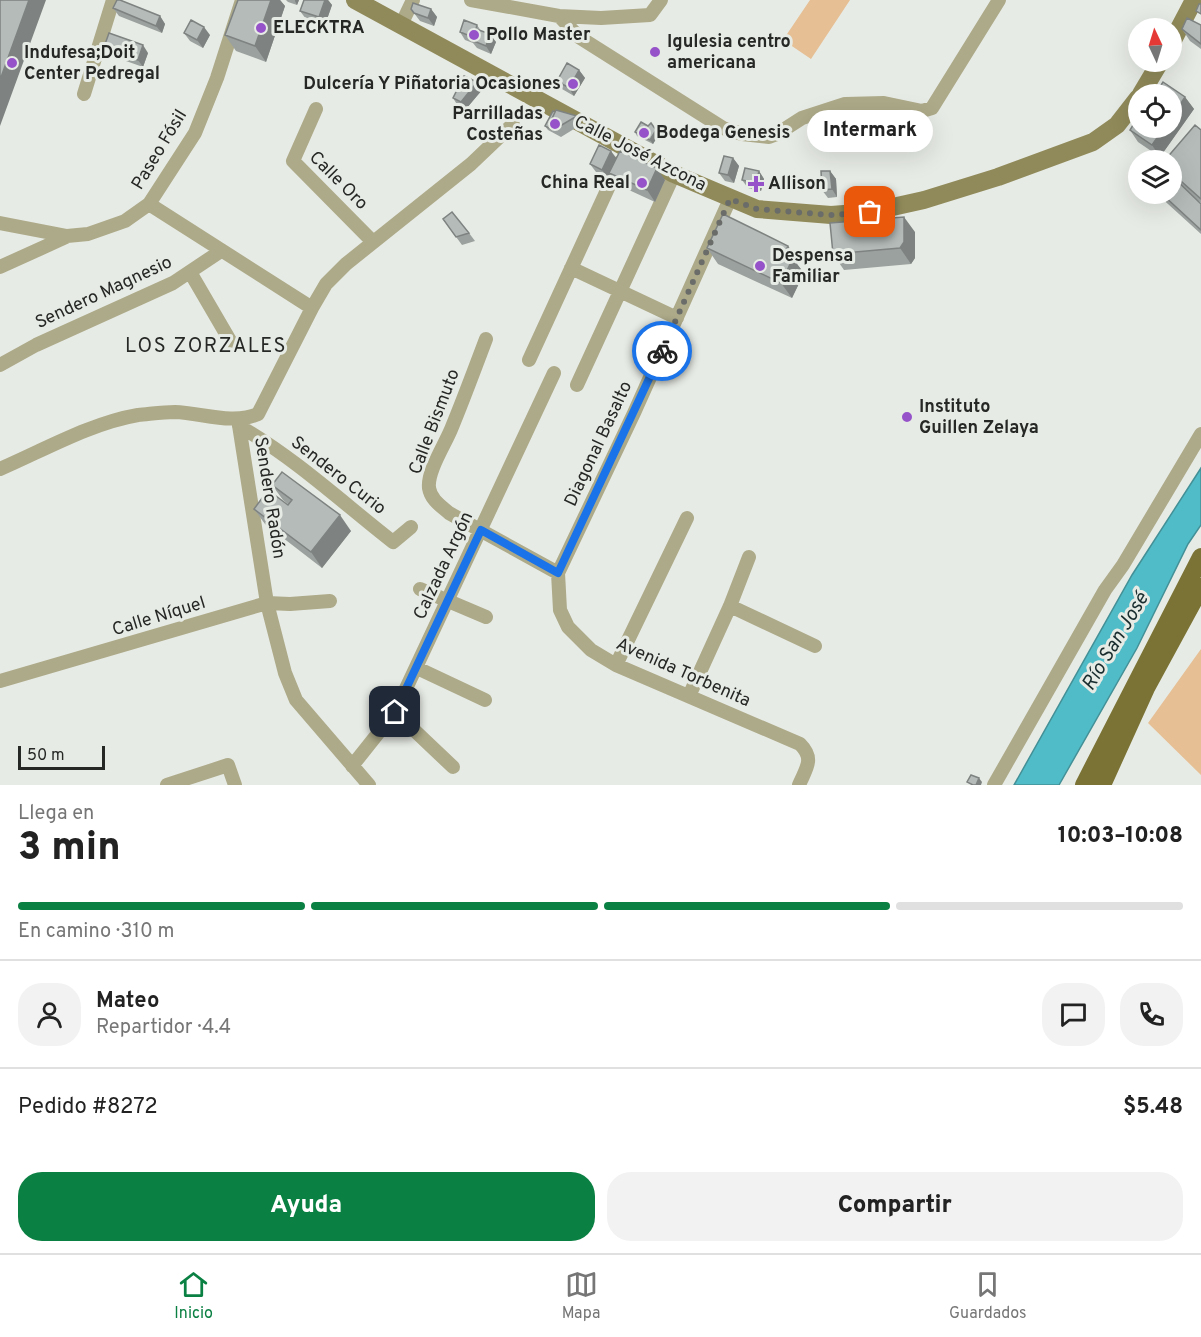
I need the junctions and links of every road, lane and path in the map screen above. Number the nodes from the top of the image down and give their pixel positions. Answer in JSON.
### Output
{"nodes":[{"id":1,"x":113,"y":0,"type":"edge"},
{"id":2,"x":242,"y":0,"type":"edge"},
{"id":3,"x":413,"y":0,"type":"edge"},
{"id":4,"x":471,"y":0,"type":"edge"},
{"id":5,"x":661,"y":0,"type":"edge"},
{"id":6,"x":999,"y":0,"type":"edge"},
{"id":7,"x":1194,"y":0,"type":"edge"},
{"id":8,"x":363,"y":2,"type":"edge"},
{"id":9,"x":559,"y":16,"type":"junction"},
{"id":10,"x":1182,"y":23,"type":"edge"},
{"id":11,"x":400,"y":25,"type":"junction"},
{"id":12,"x":84,"y":94,"type":"dead end"},
{"id":13,"x":316,"y":109,"type":"dead end"},
{"id":14,"x":1128,"y":111,"type":"edge"},
{"id":15,"x":513,"y":124,"type":"dead end"},
{"id":16,"x":626,"y":149,"type":"junction"},
{"id":17,"x":674,"y":174,"type":"junction"},
{"id":18,"x":730,"y":199,"type":"junction"},
{"id":19,"x":150,"y":204,"type":"junction"},
{"id":20,"x":0,"y":223,"type":"edge"},
{"id":21,"x":67,"y":236,"type":"junction"},
{"id":22,"x":373,"y":242,"type":"junction"},
{"id":23,"x":221,"y":251,"type":"junction"},
{"id":24,"x":0,"y":267,"type":"edge"},
{"id":25,"x":571,"y":268,"type":"junction"},
{"id":26,"x":190,"y":272,"type":"junction"},
{"id":27,"x":620,"y":291,"type":"junction"},
{"id":28,"x":312,"y":308,"type":"junction"},
{"id":29,"x":677,"y":318,"type":"junction"},
{"id":30,"x":486,"y":339,"type":"dead end"},
{"id":31,"x":232,"y":344,"type":"dead end"},
{"id":32,"x":529,"y":360,"type":"dead end"},
{"id":33,"x":0,"y":365,"type":"edge"},
{"id":34,"x":554,"y":373,"type":"dead end"},
{"id":35,"x":578,"y":385,"type":"dead end"},
{"id":36,"x":239,"y":423,"type":"junction"},
{"id":37,"x":1201,"y":434,"type":"edge"},
{"id":38,"x":0,"y":470,"type":"edge"},
{"id":39,"x":687,"y":518,"type":"dead end"},
{"id":40,"x":411,"y":527,"type":"dead end"},
{"id":41,"x":481,"y":530,"type":"junction"},
{"id":42,"x":749,"y":557,"type":"dead end"},
{"id":43,"x":1201,"y":557,"type":"edge"},
{"id":44,"x":558,"y":573,"type":"junction"},
{"id":45,"x":1201,"y":587,"type":"edge"},
{"id":46,"x":420,"y":589,"type":"dead end"},
{"id":47,"x":330,"y":601,"type":"dead end"},
{"id":48,"x":447,"y":601,"type":"junction"},
{"id":49,"x":267,"y":603,"type":"junction"},
{"id":50,"x":730,"y":606,"type":"junction"},
{"id":51,"x":486,"y":617,"type":"dead end"},
{"id":52,"x":815,"y":646,"type":"dead end"},
{"id":53,"x":616,"y":665,"type":"junction"},
{"id":54,"x":417,"y":668,"type":"junction"},
{"id":55,"x":0,"y":681,"type":"edge"},
{"id":56,"x":689,"y":696,"type":"junction"},
{"id":57,"x":485,"y":700,"type":"dead end"},
{"id":58,"x":395,"y":712,"type":"junction"},
{"id":59,"x":352,"y":766,"type":"junction"},
{"id":60,"x":453,"y":767,"type":"dead end"},
{"id":61,"x":167,"y":785,"type":"edge"},
{"id":62,"x":235,"y":785,"type":"edge"},
{"id":63,"x":369,"y":785,"type":"edge"},
{"id":64,"x":799,"y":785,"type":"edge"},
{"id":65,"x":994,"y":785,"type":"edge"},
{"id":66,"x":1084,"y":785,"type":"edge"},
{"id":67,"x":1102,"y":785,"type":"edge"}],
"edges":[{"from":1,"to":12,"type":"street"},
{"from":2,"to":19,"type":"street","name":"Paseo Fósil"},
{"from":3,"to":11,"type":"street"},
{"from":4,"to":9,"type":"street"},
{"from":5,"to":9,"type":"street"},
{"from":6,"to":9,"type":"street"},
{"from":7,"to":10,"type":"main road"},
{"from":8,"to":11,"type":"main road","name":"Calle José Azcona"},
{"from":11,"to":16,"type":"main road","name":"Calle José Azcona"},
{"from":13,"to":22,"type":"street","name":"Calle Oro"},
{"from":14,"to":18,"type":"main road","name":"Calle José Azcona"},
{"from":15,"to":22,"type":"street","name":"Sendero Radón"},
{"from":16,"to":17,"type":"main road","name":"Calle José Azcona"},
{"from":16,"to":25,"type":"street"},
{"from":17,"to":18,"type":"main road","name":"Calle José Azcona"},
{"from":17,"to":27,"type":"street"},
{"from":18,"to":29,"type":"street","name":"Diagonal Basalto"},
{"from":19,"to":21,"type":"street","name":"Paseo Fósil"},
{"from":19,"to":23,"type":"street"},
{"from":20,"to":21,"type":"street","name":"Paseo Fósil"},
{"from":21,"to":24,"type":"street"},
{"from":22,"to":28,"type":"street","name":"Sendero Radón"},
{"from":23,"to":26,"type":"street","name":"Sendero Magnesio"},
{"from":23,"to":28,"type":"street"},
{"from":25,"to":27,"type":"street"},
{"from":25,"to":32,"type":"street"},
{"from":26,"to":31,"type":"street"},
{"from":26,"to":33,"type":"street","name":"Sendero Magnesio"},
{"from":27,"to":29,"type":"street"},
{"from":27,"to":35,"type":"street"},
{"from":28,"to":36,"type":"street","name":"Sendero Radón"},
{"from":29,"to":44,"type":"street","name":"Diagonal Basalto"},
{"from":30,"to":41,"type":"street","name":"Calle Bismuto"},
{"from":34,"to":41,"type":"street","name":"Calzada Argón"},
{"from":36,"to":38,"type":"street"},
{"from":36,"to":40,"type":"street","name":"Sendero Curio"},
{"from":36,"to":49,"type":"street","name":"Sendero Radón"},
{"from":37,"to":65,"type":"street"},
{"from":39,"to":53,"type":"street"},
{"from":41,"to":44,"type":"street","name":"Calle Bismuto"},
{"from":41,"to":48,"type":"street","name":"Calzada Argón"},
{"from":42,"to":50,"type":"street"},
{"from":43,"to":66,"type":"main road"},
{"from":44,"to":53,"type":"street","name":"Avenida Torbenita"},
{"from":45,"to":67,"type":"main road"},
{"from":46,"to":48,"type":"street"},
{"from":47,"to":49,"type":"street","name":"Calle Níquel"},
{"from":48,"to":51,"type":"street"},
{"from":48,"to":54,"type":"street","name":"Calzada Argón"},
{"from":49,"to":55,"type":"street","name":"Calle Níquel"},
{"from":49,"to":59,"type":"street","name":"Sendero Radón"},
{"from":50,"to":52,"type":"street"},
{"from":50,"to":56,"type":"street"},
{"from":53,"to":56,"type":"street","name":"Avenida Torbenita"},
{"from":54,"to":57,"type":"street"},
{"from":54,"to":58,"type":"street","name":"Calzada Argón"},
{"from":56,"to":64,"type":"street","name":"Avenida Torbenita"},
{"from":58,"to":59,"type":"street","name":"Calzada Argón"},
{"from":58,"to":60,"type":"street"},
{"from":59,"to":63,"type":"street","name":"Sendero Radón"},
{"from":61,"to":62,"type":"street"}]}
